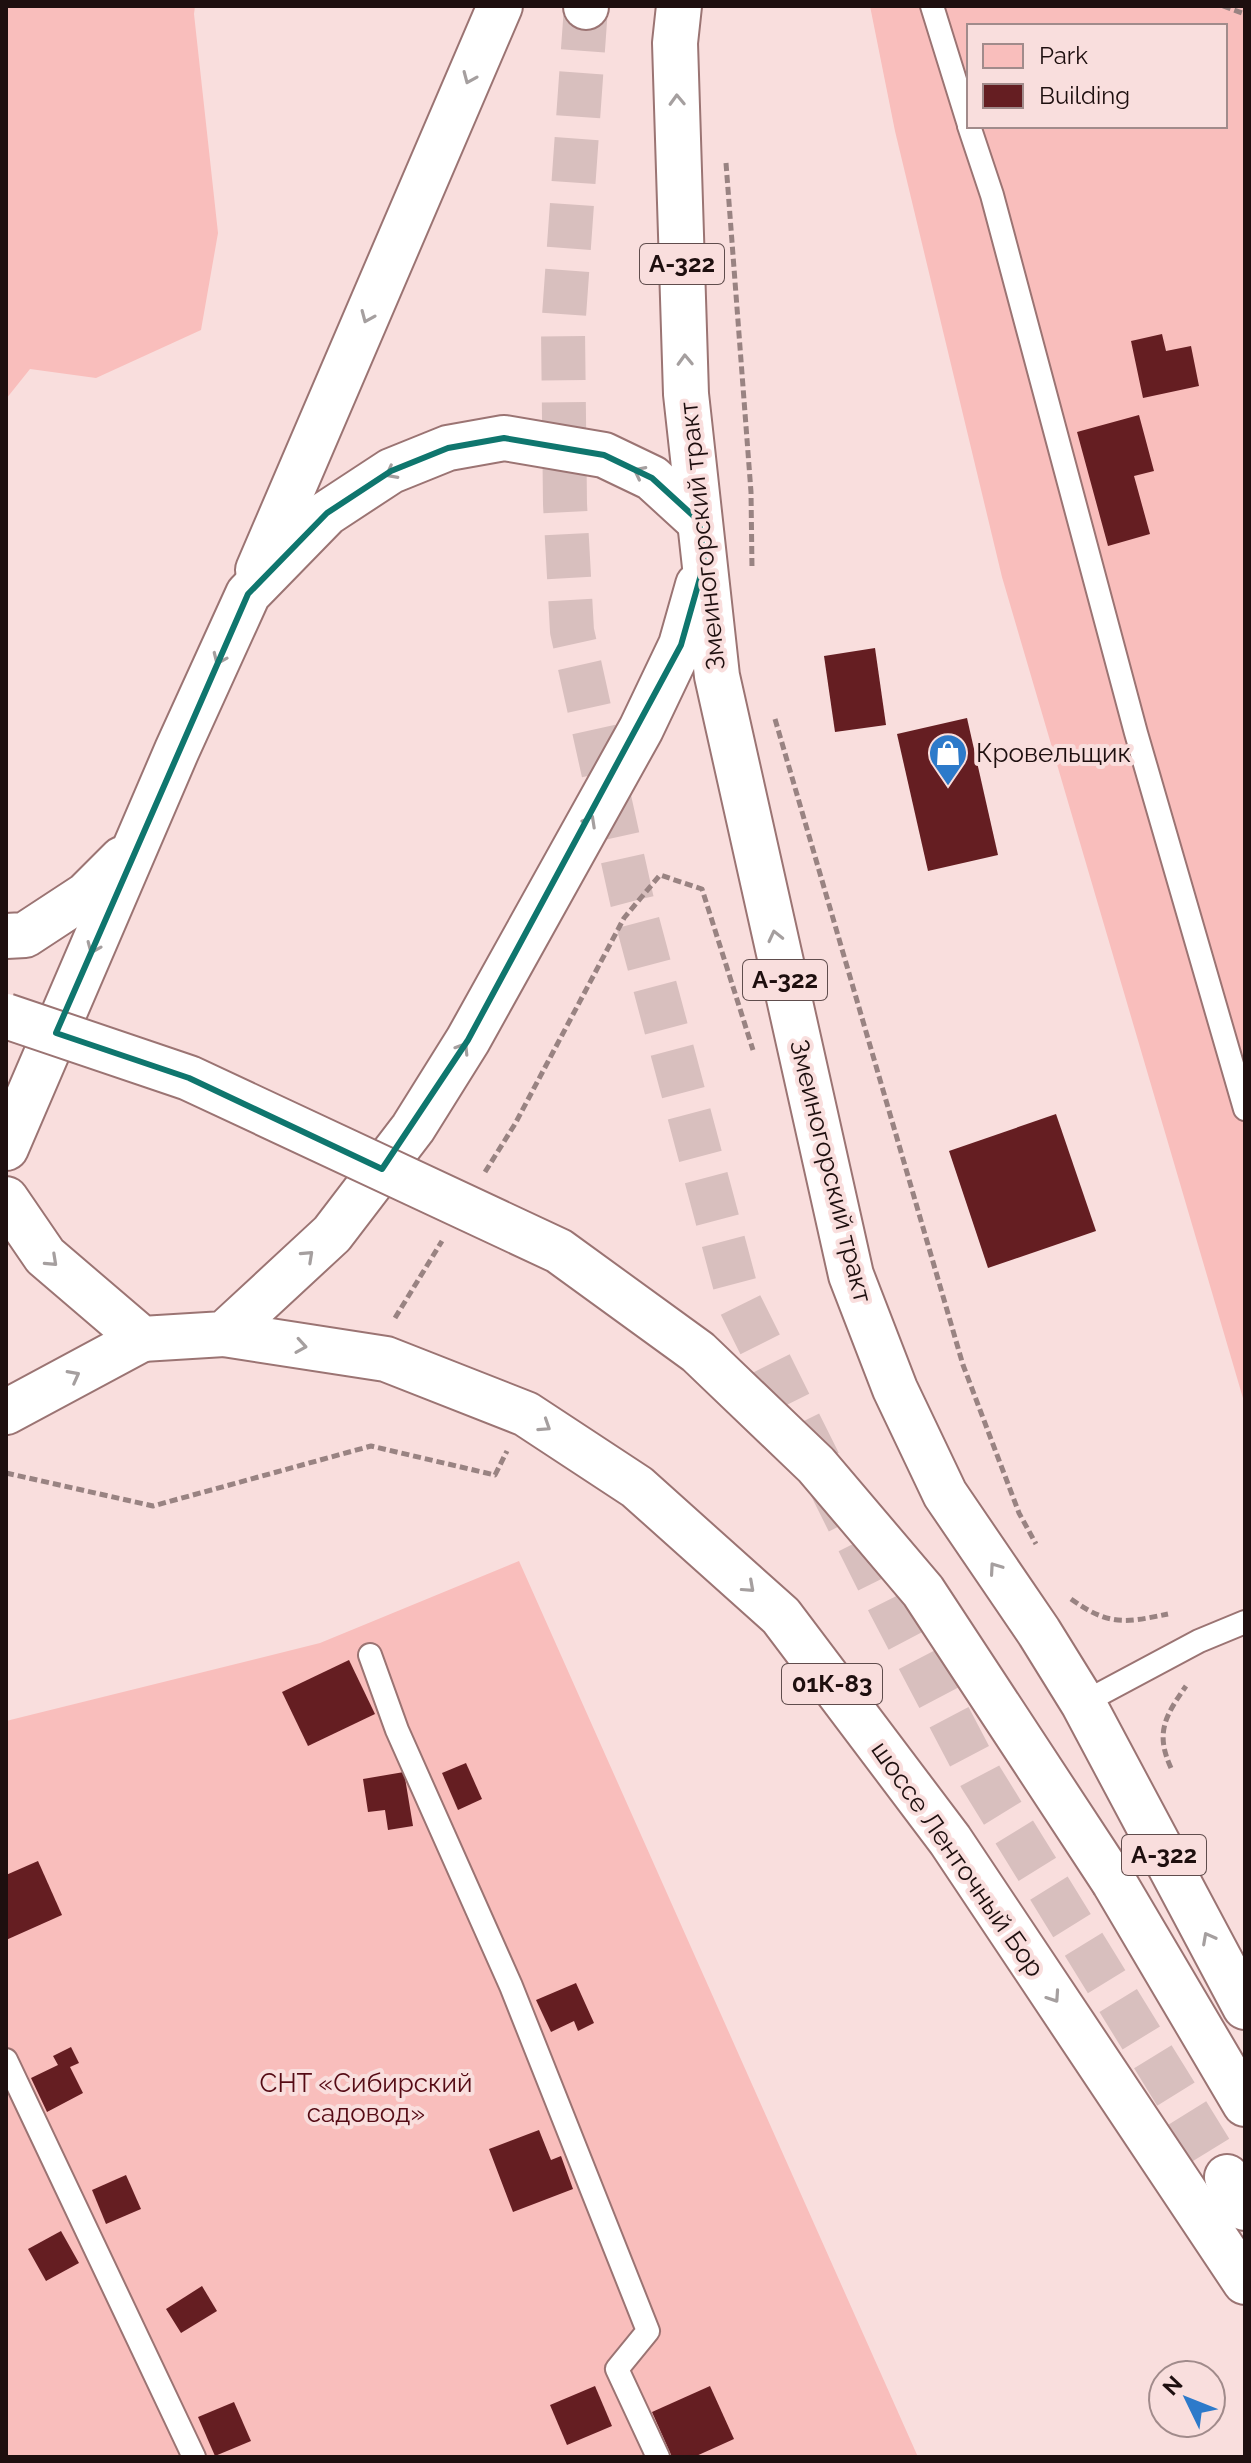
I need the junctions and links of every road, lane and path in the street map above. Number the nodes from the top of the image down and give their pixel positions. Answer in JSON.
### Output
{"nodes":[{"id":1,"x":500,"y":6,"type":"edge"},
{"id":2,"x":679,"y":6,"type":"edge"},
{"id":3,"x":932,"y":6,"type":"edge"},
{"id":4,"x":1223,"y":6,"type":"edge"},
{"id":5,"x":1245,"y":14,"type":"edge"},
{"id":6,"x":967,"y":120,"type":"edge"},
{"id":7,"x":970,"y":128,"type":"edge"},
{"id":8,"x":724,"y":148,"type":"dead end"},
{"id":9,"x":699,"y":521,"type":"junction"},
{"id":10,"x":704,"y":564,"type":"junction"},
{"id":11,"x":752,"y":570,"type":"dead end"},
{"id":12,"x":248,"y":594,"type":"junction"},
{"id":13,"x":772,"y":710,"type":"dead end"},
{"id":14,"x":138,"y":843,"type":"junction"},
{"id":15,"x":6,"y":936,"type":"edge"},
{"id":16,"x":6,"y":1016,"type":"edge"},
{"id":17,"x":1245,"y":1109,"type":"edge"},
{"id":18,"x":6,"y":1148,"type":"edge"},
{"id":19,"x":6,"y":1199,"type":"edge"},
{"id":20,"x":224,"y":1334,"type":"junction"},
{"id":21,"x":142,"y":1339,"type":"junction"},
{"id":22,"x":6,"y":1412,"type":"edge"},
{"id":23,"x":1042,"y":1555,"type":"dead end"},
{"id":24,"x":1064,"y":1590,"type":"dead end"},
{"id":25,"x":1168,"y":1614,"type":"dead end"},
{"id":26,"x":1245,"y":1622,"type":"edge"},
{"id":27,"x":370,"y":1655,"type":"dead end"},
{"id":28,"x":1194,"y":1675,"type":"dead end"},
{"id":29,"x":1083,"y":1703,"type":"junction"},
{"id":30,"x":1175,"y":1778,"type":"dead end"},
{"id":31,"x":1245,"y":2007,"type":"edge"},
{"id":32,"x":6,"y":2060,"type":"edge"},
{"id":33,"x":1245,"y":2104,"type":"edge"},
{"id":34,"x":1245,"y":2282,"type":"edge"},
{"id":35,"x":194,"y":2457,"type":"edge"},
{"id":36,"x":658,"y":2457,"type":"edge"}],
"edges":[{"from":1,"to":12,"type":"highway","one_way":true},
{"from":9,"to":2,"type":"highway","name":"Змеиногорский тракт","number":"А-322","one_way":true},
{"from":3,"to":6,"type":"lane"},
{"from":4,"to":5,"type":"path"},
{"from":7,"to":17,"type":"lane"},
{"from":8,"to":11,"type":"path"},
{"from":9,"to":10,"type":"highway","name":"Змеиногорский тракт","number":"А-322"},
{"from":9,"to":12,"type":"highway","one_way":true},
{"from":20,"to":10,"type":"highway","one_way":true},
{"from":29,"to":10,"type":"highway","name":"Змеиногорский тракт","number":"А-322","one_way":true},
{"from":12,"to":14,"type":"highway","one_way":true},
{"from":13,"to":23,"type":"path"},
{"from":14,"to":15,"type":"highway"},
{"from":14,"to":18,"type":"highway","one_way":true},
{"from":16,"to":33,"type":"highway","bridge":true},
{"from":19,"to":21,"type":"highway","one_way":true},
{"from":20,"to":21,"type":"highway","name":"шоссе Ленточный Бор"},
{"from":20,"to":34,"type":"highway","name":"шоссе Ленточный Бор","number":"01К-83","one_way":true},
{"from":22,"to":21,"type":"highway","one_way":true},
{"from":24,"to":25,"type":"path"},
{"from":26,"to":29,"type":"lane"},
{"from":27,"to":36,"type":"lane"},
{"from":28,"to":30,"type":"path"},
{"from":31,"to":29,"type":"highway","name":"Змеиногорский тракт","number":"А-322","one_way":true},
{"from":32,"to":35,"type":"lane"}]}
